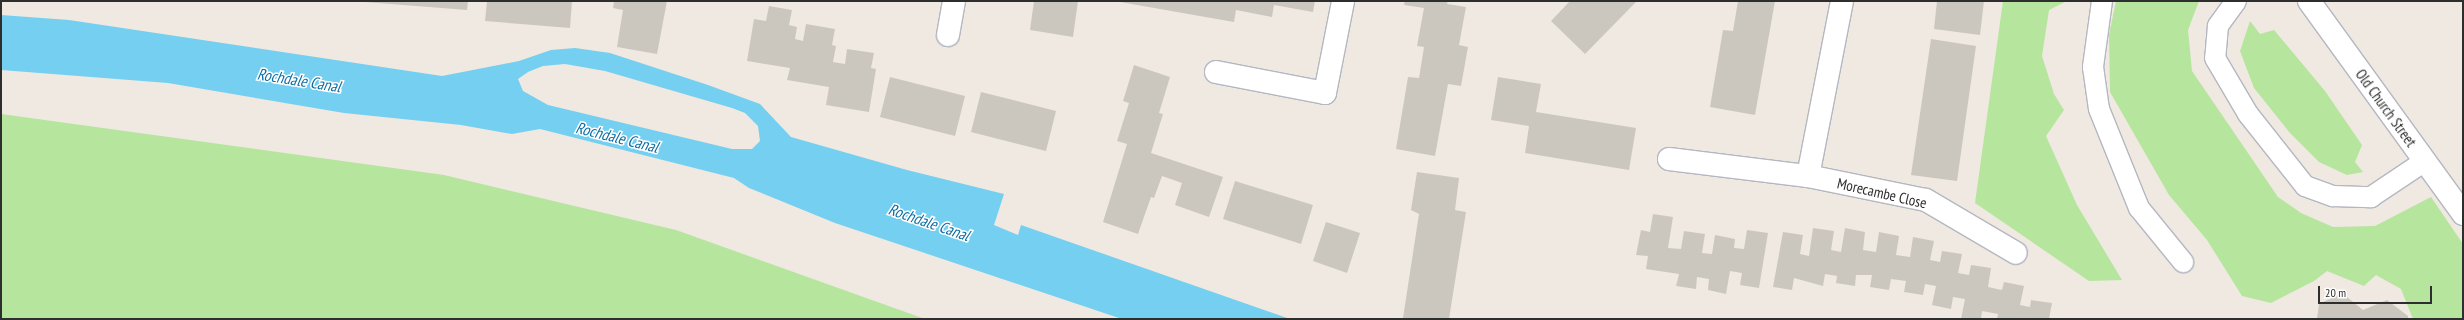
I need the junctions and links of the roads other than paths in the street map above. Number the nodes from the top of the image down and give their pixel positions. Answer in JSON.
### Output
{"nodes":[{"id":1,"x":954,"y":1,"type":"edge"},
{"id":2,"x":1343,"y":1,"type":"edge"},
{"id":3,"x":1842,"y":1,"type":"edge"},
{"id":4,"x":2102,"y":1,"type":"edge"},
{"id":5,"x":2236,"y":1,"type":"edge"},
{"id":6,"x":2309,"y":1,"type":"edge"},
{"id":7,"x":948,"y":35,"type":"dead end"},
{"id":8,"x":1216,"y":72,"type":"dead end"},
{"id":9,"x":1669,"y":159,"type":"dead end"},
{"id":10,"x":2425,"y":161,"type":"junction"},
{"id":11,"x":1808,"y":176,"type":"junction"},
{"id":12,"x":2463,"y":214,"type":"edge"},
{"id":13,"x":2016,"y":252,"type":"dead end"},
{"id":14,"x":2182,"y":262,"type":"dead end"}],
"edges":[{"from":1,"to":7,"type":"street"},
{"from":2,"to":8,"type":"street"},
{"from":3,"to":11,"type":"street"},
{"from":4,"to":14,"type":"lane"},
{"from":5,"to":10,"type":"lane"},
{"from":6,"to":10,"type":"street","name":"Old Church Street"},
{"from":9,"to":11,"type":"street","name":"Morecambe Close"},
{"from":10,"to":12,"type":"street","name":"Old Church Street"},
{"from":11,"to":13,"type":"street","name":"Morecambe Close"}]}
